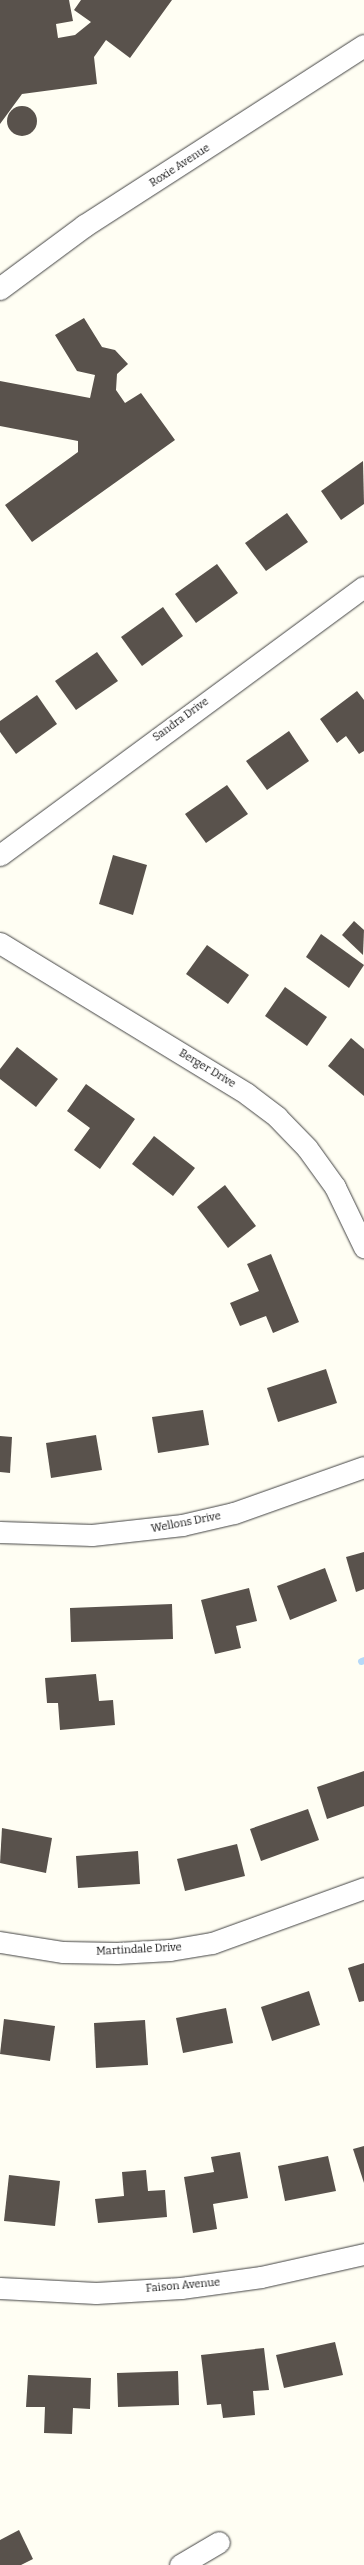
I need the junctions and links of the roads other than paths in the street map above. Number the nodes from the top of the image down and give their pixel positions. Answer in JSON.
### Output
{"nodes":[{"id":1,"x":364,"y":46,"type":"edge"},
{"id":2,"x":0,"y":289,"type":"edge"},
{"id":3,"x":364,"y":587,"type":"edge"},
{"id":4,"x":0,"y":855,"type":"edge"},
{"id":5,"x":0,"y":943,"type":"edge"},
{"id":6,"x":364,"y":1246,"type":"edge"},
{"id":7,"x":364,"y":1467,"type":"edge"},
{"id":8,"x":0,"y":1532,"type":"edge"},
{"id":9,"x":364,"y":1888,"type":"edge"},
{"id":10,"x":0,"y":1942,"type":"edge"},
{"id":11,"x":364,"y":2254,"type":"edge"},
{"id":12,"x":0,"y":2288,"type":"edge"},
{"id":13,"x":219,"y":2542,"type":"dead end"},
{"id":14,"x":180,"y":2565,"type":"edge"}],
"edges":[{"from":1,"to":2,"type":"street","name":"Roxie Avenue"},
{"from":3,"to":4,"type":"street","name":"Sandra Drive"},
{"from":5,"to":6,"type":"street","name":"Berger Drive"},
{"from":7,"to":8,"type":"street","name":"Wellons Drive"},
{"from":9,"to":10,"type":"street","name":"Martindale Drive"},
{"from":11,"to":12,"type":"street","name":"Faison Avenue"},
{"from":13,"to":14,"type":"street"}]}
